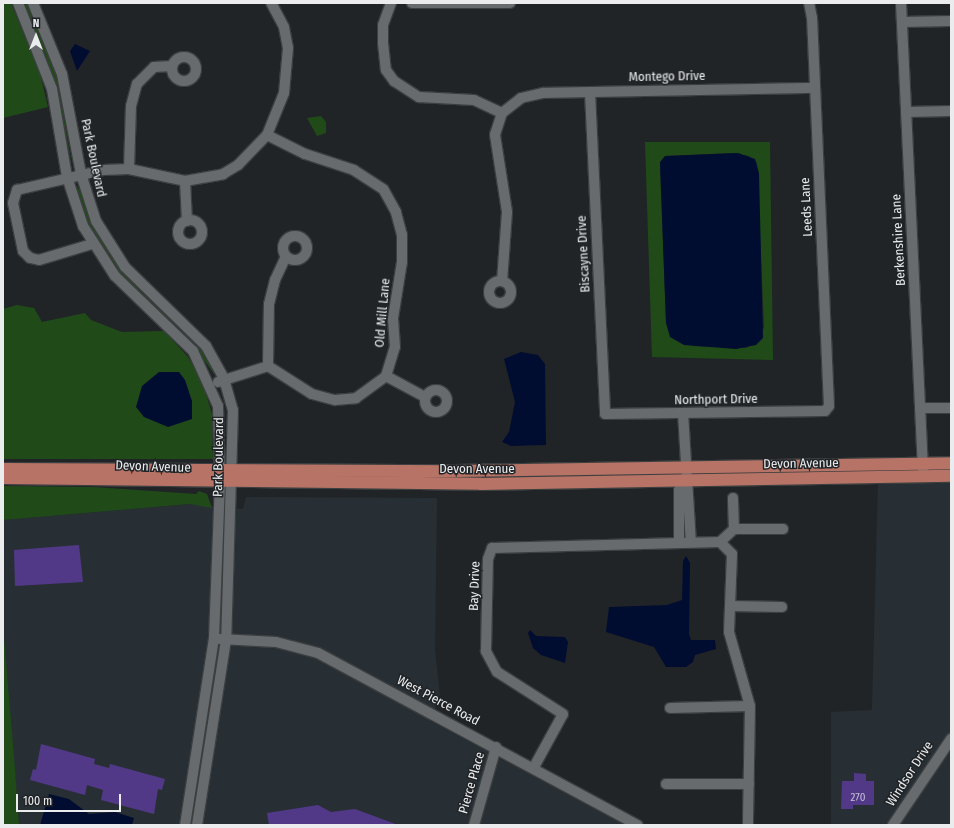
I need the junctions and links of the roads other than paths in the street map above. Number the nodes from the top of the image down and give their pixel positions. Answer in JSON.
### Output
{"nodes":[{"id":1,"x":18,"y":3,"type":"edge"},
{"id":2,"x":33,"y":3,"type":"edge"},
{"id":3,"x":271,"y":3,"type":"edge"},
{"id":4,"x":391,"y":3,"type":"edge"},
{"id":5,"x":412,"y":3,"type":"edge"},
{"id":6,"x":494,"y":3,"type":"edge"},
{"id":7,"x":510,"y":3,"type":"edge"},
{"id":8,"x":808,"y":3,"type":"edge"},
{"id":9,"x":901,"y":3,"type":"edge"},
{"id":10,"x":951,"y":21,"type":"edge"},
{"id":11,"x":902,"y":22,"type":"junction"},
{"id":12,"x":172,"y":66,"type":"dead end"},
{"id":13,"x":815,"y":88,"type":"junction"},
{"id":14,"x":590,"y":92,"type":"junction"},
{"id":15,"x":951,"y":111,"type":"edge"},
{"id":16,"x":906,"y":112,"type":"junction"},
{"id":17,"x":502,"y":113,"type":"junction"},
{"id":18,"x":267,"y":135,"type":"junction"},
{"id":19,"x":129,"y":169,"type":"junction"},
{"id":20,"x":81,"y":174,"type":"junction"},
{"id":21,"x":66,"y":177,"type":"junction"},
{"id":22,"x":185,"y":181,"type":"junction"},
{"id":23,"x":188,"y":221,"type":"dead end"},
{"id":24,"x":92,"y":244,"type":"junction"},
{"id":25,"x":286,"y":256,"type":"dead end"},
{"id":26,"x":502,"y":281,"type":"dead end"},
{"id":27,"x":268,"y":366,"type":"junction"},
{"id":28,"x":386,"y":376,"type":"junction"},
{"id":29,"x":224,"y":379,"type":"junction"},
{"id":30,"x":211,"y":385,"type":"junction"},
{"id":31,"x":425,"y":397,"type":"dead end"},
{"id":32,"x":920,"y":408,"type":"junction"},
{"id":33,"x":951,"y":408,"type":"edge"},
{"id":34,"x":827,"y":410,"type":"joint"},
{"id":35,"x":683,"y":413,"type":"junction"},
{"id":36,"x":604,"y":414,"type":"joint"},
{"id":37,"x":923,"y":463,"type":"junction"},
{"id":38,"x":951,"y":463,"type":"edge"},
{"id":39,"x":685,"y":468,"type":"junction"},
{"id":40,"x":3,"y":469,"type":"edge"},
{"id":41,"x":220,"y":469,"type":"junction"},
{"id":42,"x":233,"y":469,"type":"junction"},
{"id":43,"x":924,"y":476,"type":"junction"},
{"id":44,"x":951,"y":476,"type":"edge"},
{"id":45,"x":3,"y":478,"type":"edge"},
{"id":46,"x":685,"y":480,"type":"junction"},
{"id":47,"x":220,"y":482,"type":"junction"},
{"id":48,"x":233,"y":482,"type":"junction"},
{"id":49,"x":733,"y":498,"type":"dead end"},
{"id":50,"x":734,"y":529,"type":"junction"},
{"id":51,"x":783,"y":529,"type":"dead end"},
{"id":52,"x":679,"y":542,"type":"junction"},
{"id":53,"x":691,"y":542,"type":"junction"},
{"id":54,"x":720,"y":542,"type":"junction"},
{"id":55,"x":730,"y":606,"type":"junction"},
{"id":56,"x":782,"y":607,"type":"dead end"},
{"id":57,"x":214,"y":638,"type":"junction"},
{"id":58,"x":226,"y":640,"type":"junction"},
{"id":59,"x":750,"y":706,"type":"junction"},
{"id":60,"x":670,"y":708,"type":"dead end"},
{"id":61,"x":951,"y":739,"type":"edge"},
{"id":62,"x":496,"y":747,"type":"junction"},
{"id":63,"x":534,"y":767,"type":"junction"},
{"id":64,"x":666,"y":784,"type":"dead end"},
{"id":65,"x":748,"y":784,"type":"junction"},
{"id":66,"x":185,"y":825,"type":"edge"},
{"id":67,"x":197,"y":825,"type":"edge"},
{"id":68,"x":474,"y":825,"type":"edge"},
{"id":69,"x":638,"y":825,"type":"edge"},
{"id":70,"x":748,"y":825,"type":"edge"},
{"id":71,"x":893,"y":825,"type":"edge"}],
"edges":[{"from":1,"to":21,"type":"street","name":"Park Boulevard"},
{"from":2,"to":20,"type":"street","name":"Park Boulevard"},
{"from":3,"to":18,"type":"street"},
{"from":4,"to":17,"type":"street"},
{"from":5,"to":6,"type":"street"},
{"from":6,"to":7,"type":"street"},
{"from":8,"to":13,"type":"street","name":"Leeds Lane"},
{"from":9,"to":11,"type":"street","name":"Berkenshire Lane"},
{"from":10,"to":11,"type":"street"},
{"from":11,"to":16,"type":"street","name":"Berkenshire Lane"},
{"from":12,"to":19,"type":"street"},
{"from":13,"to":14,"type":"street","name":"Montego Drive"},
{"from":13,"to":34,"type":"street","name":"Leeds Lane"},
{"from":14,"to":17,"type":"street","name":"Montego Drive"},
{"from":14,"to":36,"type":"street","name":"Biscayne Drive"},
{"from":15,"to":16,"type":"street"},
{"from":16,"to":32,"type":"street","name":"Berkenshire Lane"},
{"from":17,"to":26,"type":"street"},
{"from":18,"to":22,"type":"street"},
{"from":18,"to":28,"type":"street","name":"Old Mill Lane"},
{"from":19,"to":20,"type":"street"},
{"from":19,"to":22,"type":"street"},
{"from":20,"to":21,"type":"street"},
{"from":20,"to":29,"type":"street","name":"Park Boulevard"},
{"from":21,"to":24,"type":"street","name":"Park Boulevard"},
{"from":21,"to":24,"type":"street"},
{"from":22,"to":23,"type":"street"},
{"from":24,"to":30,"type":"street","name":"Park Boulevard"},
{"from":25,"to":27,"type":"street"},
{"from":27,"to":28,"type":"street"},
{"from":27,"to":29,"type":"street"},
{"from":28,"to":31,"type":"street"},
{"from":29,"to":30,"type":"street"},
{"from":29,"to":42,"type":"street","name":"Park Boulevard"},
{"from":30,"to":41,"type":"street","name":"Park Boulevard"},
{"from":32,"to":33,"type":"street"},
{"from":32,"to":37,"type":"street","name":"Berkenshire Lane"},
{"from":34,"to":35,"type":"street","name":"Northport Drive"},
{"from":35,"to":36,"type":"street","name":"Northport Drive"},
{"from":35,"to":39,"type":"street"},
{"from":37,"to":38,"type":"main road","name":"Devon Avenue"},
{"from":37,"to":39,"type":"main road","name":"Devon Avenue"},
{"from":37,"to":43,"type":"street","name":"Berkenshire Lane"},
{"from":39,"to":42,"type":"main road","name":"Devon Avenue"},
{"from":39,"to":46,"type":"street"},
{"from":40,"to":41,"type":"main road","name":"Devon Avenue"},
{"from":41,"to":42,"type":"main road","name":"Devon Avenue"},
{"from":41,"to":47,"type":"street","name":"Park Boulevard"},
{"from":42,"to":48,"type":"street","name":"Park Boulevard"},
{"from":43,"to":44,"type":"main road","name":"Devon Avenue"},
{"from":43,"to":46,"type":"main road","name":"Devon Avenue"},
{"from":45,"to":47,"type":"main road","name":"Devon Avenue"},
{"from":46,"to":48,"type":"main road","name":"Devon Avenue"},
{"from":46,"to":52,"type":"street"},
{"from":46,"to":53,"type":"street"},
{"from":47,"to":48,"type":"main road","name":"Devon Avenue"},
{"from":47,"to":57,"type":"street","name":"Park Boulevard"},
{"from":48,"to":58,"type":"street","name":"Park Boulevard"},
{"from":49,"to":50,"type":"street"},
{"from":50,"to":51,"type":"street"},
{"from":50,"to":54,"type":"street"},
{"from":52,"to":53,"type":"street","name":"Bay Drive"},
{"from":52,"to":63,"type":"street","name":"Bay Drive"},
{"from":53,"to":54,"type":"street","name":"Bay Drive"},
{"from":54,"to":55,"type":"street"},
{"from":55,"to":56,"type":"street"},
{"from":55,"to":59,"type":"street"},
{"from":57,"to":58,"type":"street","name":"West Pierce Road"},
{"from":57,"to":66,"type":"street","name":"Park Boulevard"},
{"from":58,"to":62,"type":"street","name":"West Pierce Road"},
{"from":58,"to":67,"type":"street","name":"Park Boulevard"},
{"from":59,"to":60,"type":"street"},
{"from":59,"to":65,"type":"street"},
{"from":61,"to":71,"type":"street","name":"Windsor Drive"},
{"from":62,"to":63,"type":"street","name":"West Pierce Road"},
{"from":62,"to":68,"type":"street","name":"Pierce Place"},
{"from":63,"to":69,"type":"street","name":"West Pierce Road"},
{"from":64,"to":65,"type":"street"},
{"from":65,"to":70,"type":"street"}]}
